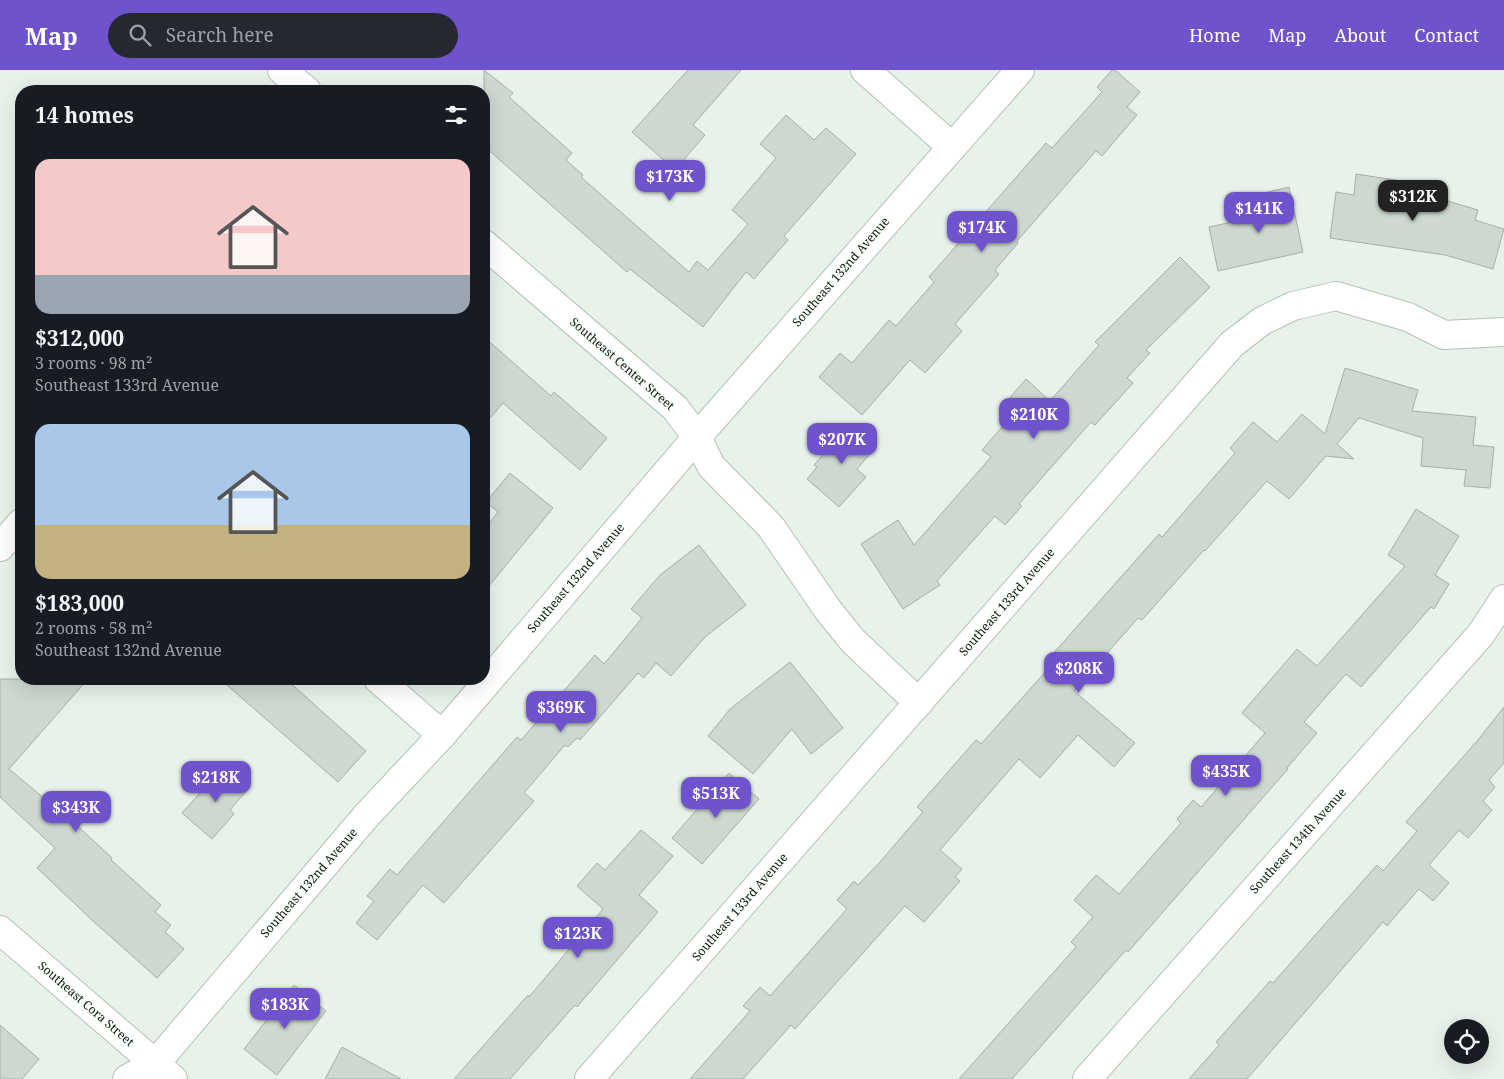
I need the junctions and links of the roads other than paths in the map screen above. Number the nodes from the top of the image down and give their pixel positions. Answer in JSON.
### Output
{"nodes":[{"id":1,"x":282,"y":70,"type":"edge"},
{"id":2,"x":865,"y":70,"type":"edge"},
{"id":3,"x":1020,"y":70,"type":"edge"},
{"id":4,"x":300,"y":85,"type":"edge"},
{"id":5,"x":952,"y":147,"type":"junction"},
{"id":6,"x":490,"y":249,"type":"edge"},
{"id":7,"x":1504,"y":332,"type":"edge"},
{"id":8,"x":697,"y":437,"type":"junction"},
{"id":9,"x":15,"y":530,"type":"edge"},
{"id":10,"x":0,"y":547,"type":"edge"},
{"id":11,"x":1504,"y":599,"type":"edge"},
{"id":12,"x":490,"y":679,"type":"edge"},
{"id":13,"x":385,"y":685,"type":"edge"},
{"id":14,"x":485,"y":685,"type":"edge"},
{"id":15,"x":919,"y":703,"type":"junction"},
{"id":16,"x":442,"y":735,"type":"junction"},
{"id":17,"x":0,"y":930,"type":"edge"},
{"id":18,"x":164,"y":1071,"type":"edge"},
{"id":19,"x":127,"y":1079,"type":"edge"},
{"id":20,"x":589,"y":1079,"type":"edge"},
{"id":21,"x":1087,"y":1079,"type":"edge"}],
"edges":[{"from":1,"to":4,"type":"street"},
{"from":2,"to":5,"type":"street"},
{"from":3,"to":5,"type":"street","name":"Southeast 132nd Avenue"},
{"from":5,"to":8,"type":"street","name":"Southeast 132nd Avenue"},
{"from":6,"to":8,"type":"street","name":"Southeast Center Street"},
{"from":7,"to":15,"type":"street","name":"Southeast 133rd Avenue"},
{"from":8,"to":12,"type":"street","name":"Southeast 132nd Avenue"},
{"from":8,"to":15,"type":"street","name":"Southeast Center Street"},
{"from":9,"to":10,"type":"street"},
{"from":11,"to":21,"type":"street","name":"Southeast 134th Avenue"},
{"from":13,"to":16,"type":"street"},
{"from":14,"to":16,"type":"street","name":"Southeast 132nd Avenue"},
{"from":15,"to":20,"type":"street","name":"Southeast 133rd Avenue"},
{"from":16,"to":18,"type":"street","name":"Southeast 132nd Avenue"},
{"from":17,"to":18,"type":"street","name":"Southeast Cora Street"},
{"from":18,"to":19,"type":"street","name":"Southeast 132nd Avenue"}]}
